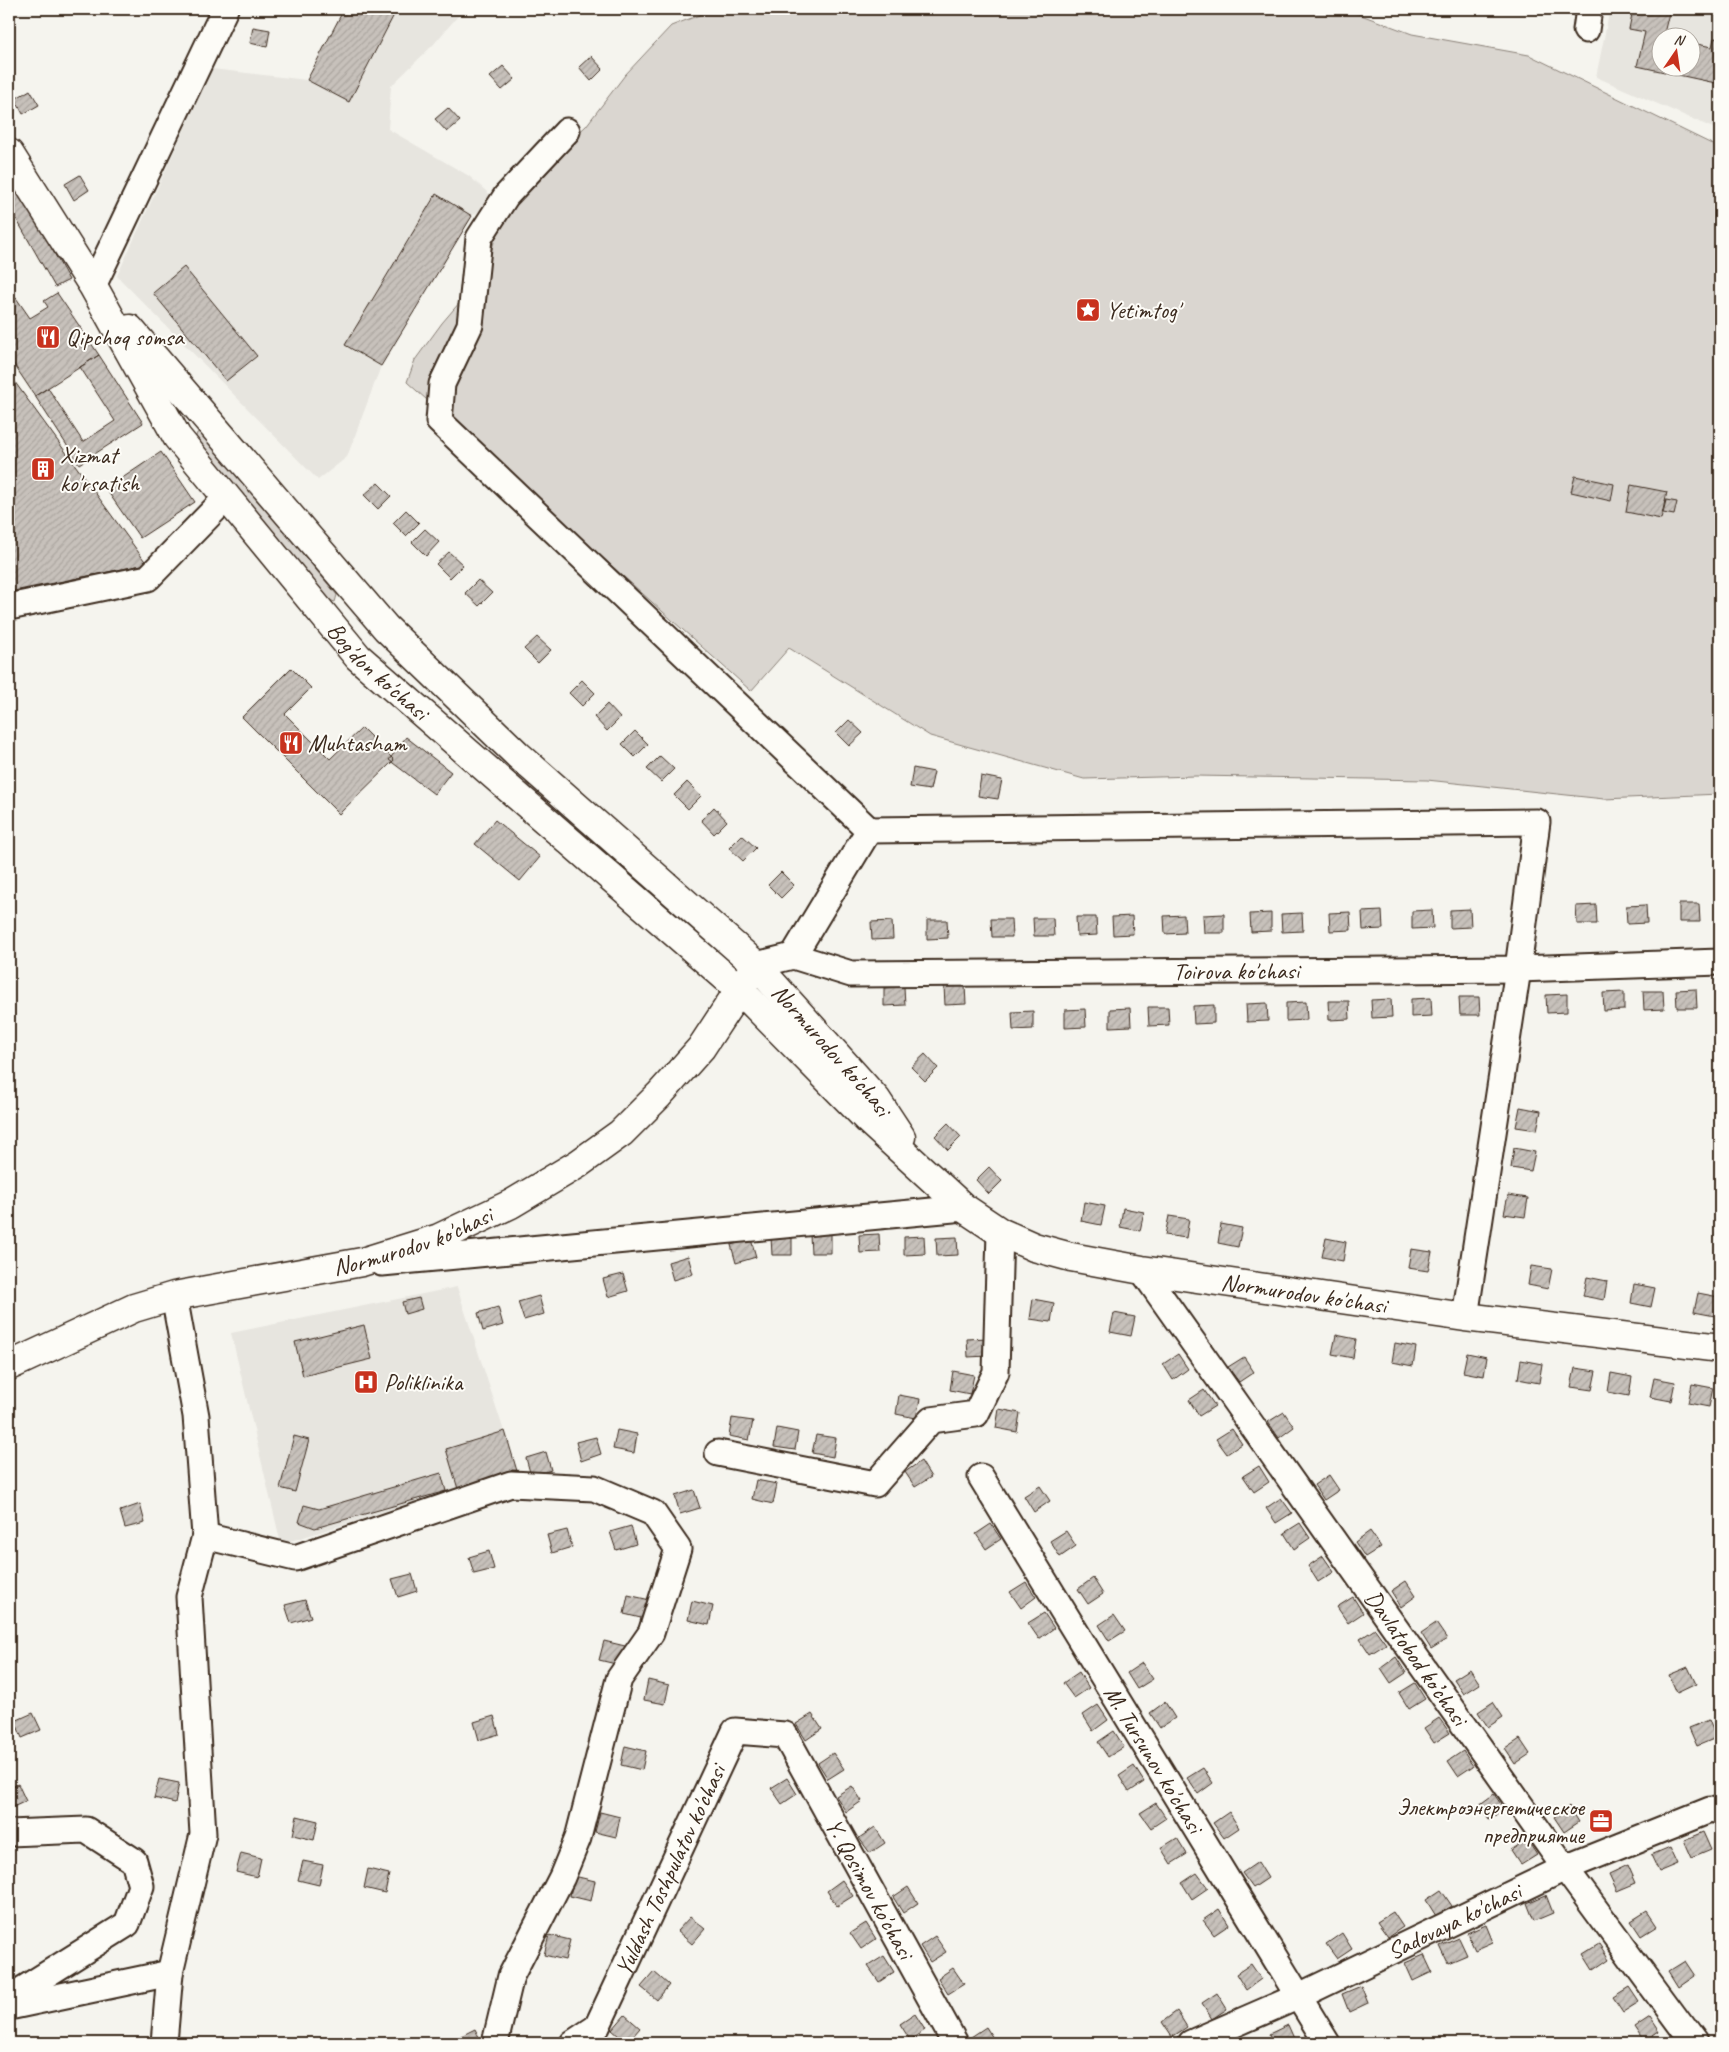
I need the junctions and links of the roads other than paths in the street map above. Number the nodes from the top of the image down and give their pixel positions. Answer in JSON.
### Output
{"nodes":[{"id":1,"x":225,"y":9,"type":"edge"},
{"id":2,"x":567,"y":131,"type":"dead end"},
{"id":3,"x":9,"y":153,"type":"edge"},
{"id":4,"x":93,"y":286,"type":"junction"},
{"id":5,"x":226,"y":498,"type":"junction"},
{"id":6,"x":9,"y":608,"type":"edge"},
{"id":7,"x":386,"y":628,"type":"junction"},
{"id":8,"x":358,"y":658,"type":"junction"},
{"id":9,"x":869,"y":830,"type":"junction"},
{"id":10,"x":793,"y":956,"type":"junction"},
{"id":11,"x":1720,"y":962,"type":"edge"},
{"id":12,"x":756,"y":965,"type":"junction"},
{"id":13,"x":1518,"y":969,"type":"junction"},
{"id":14,"x":739,"y":989,"type":"junction"},
{"id":15,"x":916,"y":1164,"type":"junction"},
{"id":16,"x":964,"y":1208,"type":"junction"},
{"id":17,"x":1000,"y":1232,"type":"junction"},
{"id":18,"x":336,"y":1268,"type":"junction"},
{"id":19,"x":1142,"y":1270,"type":"junction"},
{"id":20,"x":174,"y":1296,"type":"junction"},
{"id":21,"x":1465,"y":1317,"type":"junction"},
{"id":22,"x":1720,"y":1348,"type":"edge"},
{"id":23,"x":9,"y":1366,"type":"edge"},
{"id":24,"x":718,"y":1453,"type":"dead end"},
{"id":25,"x":981,"y":1477,"type":"dead end"},
{"id":26,"x":205,"y":1536,"type":"junction"},
{"id":27,"x":785,"y":1735,"type":"joint"},
{"id":28,"x":1720,"y":1812,"type":"edge"},
{"id":29,"x":9,"y":1833,"type":"edge"},
{"id":30,"x":1564,"y":1868,"type":"junction"},
{"id":31,"x":170,"y":1973,"type":"junction"},
{"id":32,"x":1298,"y":1997,"type":"junction"},
{"id":33,"x":9,"y":1998,"type":"edge"},
{"id":34,"x":9,"y":2008,"type":"edge"},
{"id":35,"x":164,"y":2043,"type":"edge"},
{"id":36,"x":495,"y":2043,"type":"edge"},
{"id":37,"x":573,"y":2043,"type":"edge"},
{"id":38,"x":955,"y":2043,"type":"edge"},
{"id":39,"x":1191,"y":2043,"type":"edge"},
{"id":40,"x":1327,"y":2043,"type":"edge"},
{"id":41,"x":1694,"y":2043,"type":"edge"}],
"edges":[{"from":1,"to":4,"type":"street"},
{"from":2,"to":9,"type":"street"},
{"from":3,"to":4,"type":"main road","name":"Bog'don ko'chasi"},
{"from":4,"to":5,"type":"main road","name":"Bog'don ko'chasi"},
{"from":4,"to":7,"type":"main road","name":"Bog'don ko'chasi"},
{"from":5,"to":6,"type":"street"},
{"from":5,"to":8,"type":"main road","name":"Bog'don ko'chasi"},
{"from":7,"to":8,"type":"main road"},
{"from":7,"to":12,"type":"main road","name":"Bog'don ko'chasi"},
{"from":8,"to":14,"type":"main road","name":"Bog'don ko'chasi"},
{"from":9,"to":10,"type":"street"},
{"from":9,"to":13,"type":"street"},
{"from":10,"to":12,"type":"street"},
{"from":10,"to":13,"type":"street","name":"Toirova ko'chasi"},
{"from":11,"to":13,"type":"street","name":"Toirova ko'chasi"},
{"from":12,"to":14,"type":"main road","name":"Normurodov ko'chasi"},
{"from":12,"to":15,"type":"main road","name":"Normurodov ko'chasi"},
{"from":13,"to":21,"type":"street"},
{"from":14,"to":15,"type":"main road","name":"Normurodov ko'chasi"},
{"from":14,"to":18,"type":"main road","name":"Normurodov ko'chasi"},
{"from":15,"to":16,"type":"main road","name":"Normurodov ko'chasi"},
{"from":16,"to":17,"type":"main road","name":"Normurodov ko'chasi"},
{"from":16,"to":18,"type":"street"},
{"from":17,"to":19,"type":"main road","name":"Normurodov ko'chasi"},
{"from":17,"to":24,"type":"street"},
{"from":18,"to":20,"type":"main road","name":"Normurodov ko'chasi"},
{"from":19,"to":21,"type":"main road","name":"Normurodov ko'chasi"},
{"from":19,"to":30,"type":"street","name":"Davlatobod ko’chasi"},
{"from":20,"to":23,"type":"main road","name":"Normurodov ko'chasi"},
{"from":20,"to":26,"type":"street"},
{"from":21,"to":22,"type":"main road","name":"Normurodov ko'chasi"},
{"from":25,"to":32,"type":"street","name":"M. Tursunov ko'chasi"},
{"from":26,"to":31,"type":"street"},
{"from":26,"to":36,"type":"street"},
{"from":27,"to":37,"type":"street","name":"Yuldash Toshpulatov ko'chasi"},
{"from":27,"to":38,"type":"street","name":"Y. Qosimov ko'chasi"},
{"from":28,"to":30,"type":"street","name":"Sadovaya ko'chasi"},
{"from":29,"to":33,"type":"street"},
{"from":30,"to":32,"type":"street","name":"Sadovaya ko'chasi"},
{"from":30,"to":41,"type":"street","name":"Davlatobod ko’chasi"},
{"from":31,"to":34,"type":"street"},
{"from":31,"to":35,"type":"street"},
{"from":32,"to":39,"type":"street","name":"Sadovaya ko'chasi"},
{"from":32,"to":40,"type":"street","name":"M. Tursunov ko'chasi"}]}
